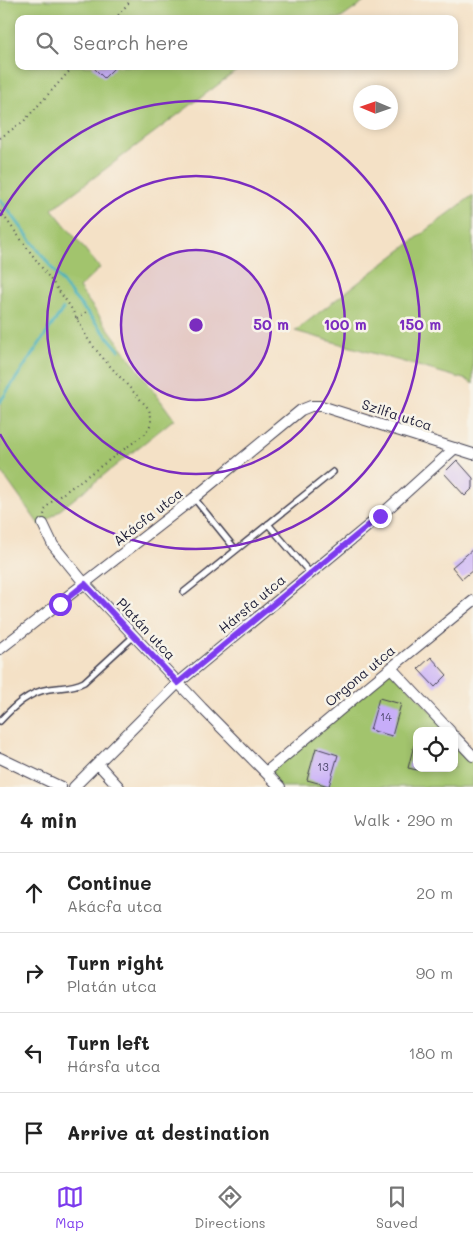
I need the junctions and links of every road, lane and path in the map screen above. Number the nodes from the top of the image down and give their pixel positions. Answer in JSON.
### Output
{"nodes":[{"id":1,"x":131,"y":0,"type":"edge"},
{"id":2,"x":118,"y":15,"type":"edge"},
{"id":3,"x":70,"y":70,"type":"edge"},
{"id":4,"x":0,"y":138,"type":"edge"},
{"id":5,"x":0,"y":211,"type":"edge"},
{"id":6,"x":89,"y":310,"type":"dead end"},
{"id":7,"x":77,"y":319,"type":"junction"},
{"id":8,"x":311,"y":406,"type":"joint"},
{"id":9,"x":455,"y":448,"type":"junction"},
{"id":10,"x":473,"y":454,"type":"edge"},
{"id":11,"x":333,"y":472,"type":"dead end"},
{"id":12,"x":194,"y":498,"type":"junction"},
{"id":13,"x":43,"y":524,"type":"joint"},
{"id":14,"x":268,"y":524,"type":"junction"},
{"id":15,"x":236,"y":550,"type":"junction"},
{"id":16,"x":310,"y":573,"type":"junction"},
{"id":17,"x":85,"y":584,"type":"junction"},
{"id":18,"x":184,"y":592,"type":"dead end"},
{"id":19,"x":473,"y":601,"type":"edge"},
{"id":20,"x":134,"y":636,"type":"junction"},
{"id":21,"x":0,"y":649,"type":"edge"},
{"id":22,"x":391,"y":668,"type":"junction"},
{"id":23,"x":178,"y":683,"type":"junction"},
{"id":24,"x":0,"y":721,"type":"edge"},
{"id":25,"x":446,"y":727,"type":"edge"},
{"id":26,"x":458,"y":740,"type":"edge"},
{"id":27,"x":473,"y":756,"type":"edge"},
{"id":28,"x":0,"y":758,"type":"edge"},
{"id":29,"x":98,"y":764,"type":"junction"},
{"id":30,"x":266,"y":772,"type":"junction"},
{"id":31,"x":61,"y":787,"type":"edge"},
{"id":32,"x":74,"y":787,"type":"edge"},
{"id":33,"x":119,"y":787,"type":"edge"},
{"id":34,"x":280,"y":787,"type":"edge"}],
"edges":[{"from":1,"to":2,"type":"path"},
{"from":3,"to":4,"type":"path"},
{"from":5,"to":7,"type":"path"},
{"from":6,"to":7,"type":"path"},
{"from":7,"to":13,"type":"path"},
{"from":8,"to":9,"type":"street","name":"Szilfa utca"},
{"from":8,"to":12,"type":"street","name":"Akácfa utca"},
{"from":9,"to":10,"type":"street","name":"Szilfa utca"},
{"from":9,"to":16,"type":"street","name":"Hársfa utca"},
{"from":11,"to":14,"type":"lane"},
{"from":12,"to":15,"type":"lane"},
{"from":12,"to":17,"type":"street","name":"Akácfa utca"},
{"from":13,"to":17,"type":"street","name":"Platán utca"},
{"from":14,"to":15,"type":"lane"},
{"from":14,"to":16,"type":"lane"},
{"from":15,"to":18,"type":"lane"},
{"from":16,"to":23,"type":"street","name":"Hársfa utca"},
{"from":17,"to":20,"type":"street","name":"Platán utca"},
{"from":17,"to":21,"type":"street","name":"Akácfa utca"},
{"from":19,"to":22,"type":"street","name":"Orgona utca"},
{"from":20,"to":23,"type":"street","name":"Platán utca"},
{"from":20,"to":24,"type":"lane"},
{"from":22,"to":25,"type":"street"},
{"from":22,"to":30,"type":"street","name":"Orgona utca"},
{"from":23,"to":29,"type":"street","name":"Hársfa utca"},
{"from":23,"to":30,"type":"street","name":"Platán utca"},
{"from":26,"to":27,"type":"street"},
{"from":28,"to":31,"type":"street"},
{"from":29,"to":32,"type":"street","name":"Hársfa utca"},
{"from":29,"to":33,"type":"street"},
{"from":30,"to":34,"type":"street","name":"Platán utca"}]}
